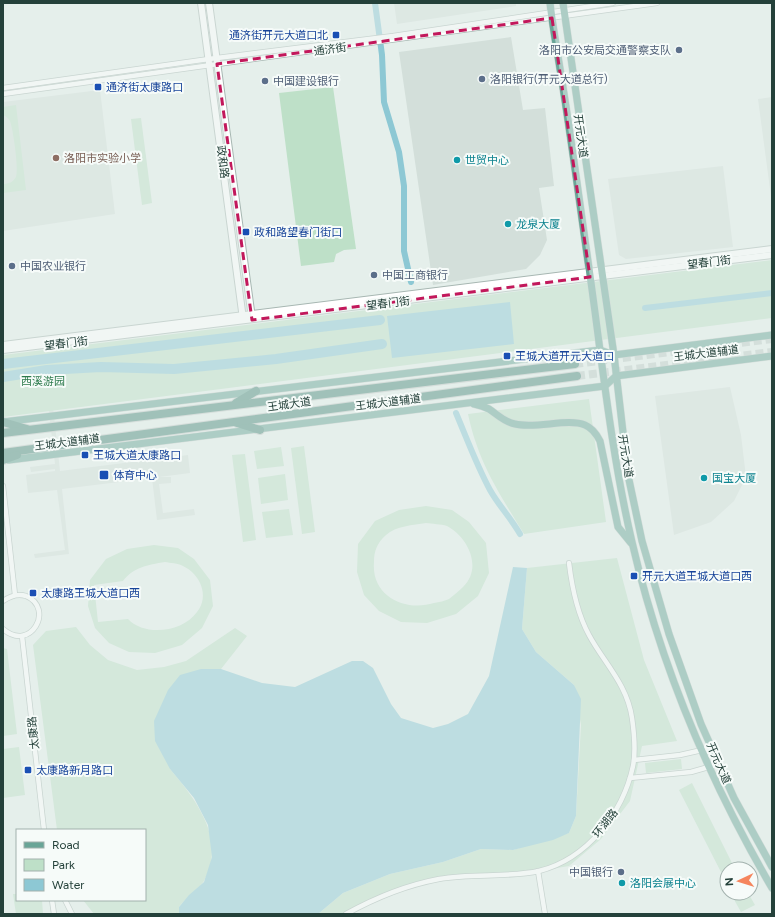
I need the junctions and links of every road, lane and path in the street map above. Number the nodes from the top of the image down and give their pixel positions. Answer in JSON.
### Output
{"nodes":[{"id":1,"x":201,"y":3,"type":"edge"},
{"id":2,"x":209,"y":3,"type":"edge"},
{"id":3,"x":550,"y":3,"type":"edge"},
{"id":4,"x":613,"y":3,"type":"edge"},
{"id":5,"x":657,"y":3,"type":"edge"},
{"id":6,"x":564,"y":10,"type":"edge"},
{"id":7,"x":551,"y":15,"type":"junction"},
{"id":8,"x":217,"y":61,"type":"junction"},
{"id":9,"x":210,"y":62,"type":"junction"},
{"id":10,"x":3,"y":88,"type":"edge"},
{"id":11,"x":3,"y":94,"type":"edge"},
{"id":12,"x":772,"y":249,"type":"edge"},
{"id":13,"x":772,"y":255,"type":"edge"},
{"id":14,"x":602,"y":273,"type":"junction"},
{"id":15,"x":590,"y":274,"type":"junction"},
{"id":16,"x":252,"y":317,"type":"junction"},
{"id":17,"x":243,"y":318,"type":"junction"},
{"id":18,"x":772,"y":335,"type":"edge"},
{"id":19,"x":3,"y":345,"type":"edge"},
{"id":20,"x":3,"y":350,"type":"edge"},
{"id":21,"x":600,"y":350,"type":"junction"},
{"id":22,"x":614,"y":355,"type":"junction"},
{"id":23,"x":772,"y":356,"type":"edge"},
{"id":24,"x":575,"y":364,"type":"tunnel mouth"},
{"id":25,"x":577,"y":376,"type":"tunnel mouth"},
{"id":26,"x":616,"y":376,"type":"junction"},
{"id":27,"x":605,"y":386,"type":"junction"},
{"id":28,"x":256,"y":391,"type":"junction"},
{"id":29,"x":472,"y":403,"type":"junction"},
{"id":30,"x":233,"y":405,"type":"junction"},
{"id":31,"x":3,"y":422,"type":"edge"},
{"id":32,"x":234,"y":422,"type":"junction"},
{"id":33,"x":32,"y":430,"type":"junction"},
{"id":34,"x":260,"y":430,"type":"junction"},
{"id":35,"x":3,"y":433,"type":"edge"},
{"id":36,"x":34,"y":449,"type":"junction"},
{"id":37,"x":3,"y":453,"type":"edge"},
{"id":38,"x":3,"y":460,"type":"edge"},
{"id":39,"x":3,"y":486,"type":"edge"},
{"id":40,"x":632,"y":544,"type":"junction"},
{"id":41,"x":569,"y":563,"type":"dead end"},
{"id":42,"x":15,"y":595,"type":"junction"},
{"id":43,"x":3,"y":601,"type":"edge"},
{"id":44,"x":3,"y":629,"type":"edge"},
{"id":45,"x":22,"y":636,"type":"junction"},
{"id":46,"x":712,"y":748,"type":"junction"},
{"id":47,"x":701,"y":750,"type":"junction"},
{"id":48,"x":634,"y":760,"type":"junction"},
{"id":49,"x":719,"y":764,"type":"junction"},
{"id":50,"x":709,"y":767,"type":"junction"},
{"id":51,"x":630,"y":778,"type":"junction"},
{"id":52,"x":44,"y":829,"type":"edge"},
{"id":53,"x":772,"y":867,"type":"edge"},
{"id":54,"x":538,"y":871,"type":"junction"},
{"id":55,"x":772,"y":888,"type":"edge"},
{"id":56,"x":52,"y":901,"type":"edge"},
{"id":57,"x":66,"y":901,"type":"edge"},
{"id":58,"x":54,"y":914,"type":"edge"},
{"id":59,"x":72,"y":914,"type":"edge"},
{"id":60,"x":346,"y":914,"type":"edge"},
{"id":61,"x":545,"y":914,"type":"edge"}],
"edges":[{"from":1,"to":9,"type":"street","name":"政和路"},
{"from":2,"to":8,"type":"street","name":"政和路"},
{"from":3,"to":7,"type":"main road","name":"开元大道"},
{"from":4,"to":6,"type":"street","name":"通济街"},
{"from":5,"to":6,"type":"street","name":"通济街"},
{"from":6,"to":7,"type":"street","name":"通济街"},
{"from":6,"to":14,"type":"main road","name":"开元大道"},
{"from":7,"to":8,"type":"street","name":"通济街"},
{"from":7,"to":15,"type":"main road","name":"开元大道"},
{"from":8,"to":9,"type":"street","name":"通济街"},
{"from":8,"to":16,"type":"street","name":"政和路"},
{"from":9,"to":10,"type":"street","name":"通济街"},
{"from":9,"to":11,"type":"street","name":"通济街"},
{"from":9,"to":17,"type":"street","name":"政和路"},
{"from":12,"to":14,"type":"street","name":"望春门街"},
{"from":13,"to":14,"type":"street","name":"望春门街"},
{"from":14,"to":15,"type":"street","name":"望春门街"},
{"from":14,"to":22,"type":"main road","name":"开元大道"},
{"from":15,"to":16,"type":"street","name":"望春门街"},
{"from":15,"to":21,"type":"main road","name":"开元大道"},
{"from":16,"to":17,"type":"street","name":"望春门街"},
{"from":17,"to":19,"type":"street","name":"望春门街"},
{"from":17,"to":20,"type":"street","name":"望春门街"},
{"from":18,"to":22,"type":"main road","name":"王城大道辅道"},
{"from":21,"to":22,"type":"main road","name":"王城大道辅道"},
{"from":21,"to":27,"type":"main road","name":"开元大道"},
{"from":21,"to":28,"type":"main road","name":"王城大道辅道"},
{"from":22,"to":26,"type":"main road","name":"开元大道"},
{"from":23,"to":26,"type":"main road","name":"王城大道辅道"},
{"from":24,"to":30,"type":"highway","name":"王城大道"},
{"from":25,"to":32,"type":"highway","name":"王城大道"},
{"from":26,"to":27,"type":"main road"},
{"from":26,"to":46,"type":"main road","name":"开元大道"},
{"from":27,"to":29,"type":"main road","name":"王城大道辅道"},
{"from":27,"to":40,"type":"main road","name":"开元大道"},
{"from":28,"to":30,"type":"highway"},
{"from":28,"to":31,"type":"main road","name":"王城大道辅道"},
{"from":29,"to":34,"type":"main road","name":"王城大道辅道"},
{"from":29,"to":40,"type":"main road"},
{"from":30,"to":33,"type":"highway","name":"王城大道"},
{"from":31,"to":33,"type":"highway"},
{"from":32,"to":34,"type":"highway"},
{"from":32,"to":36,"type":"highway","name":"王城大道"},
{"from":33,"to":35,"type":"highway","name":"王城大道"},
{"from":34,"to":38,"type":"main road","name":"王城大道辅道"},
{"from":36,"to":37,"type":"highway","name":"王城大道"},
{"from":36,"to":38,"type":"highway"},
{"from":39,"to":42,"type":"street"},
{"from":40,"to":47,"type":"main road","name":"开元大道"},
{"from":41,"to":48,"type":"street","name":"环湖路"},
{"from":42,"to":43,"type":"street"},
{"from":42,"to":45,"type":"street"},
{"from":44,"to":45,"type":"street"},
{"from":45,"to":52,"type":"street","name":"太康路"},
{"from":46,"to":47,"type":"street"},
{"from":46,"to":49,"type":"main road","name":"开元大道"},
{"from":47,"to":48,"type":"street"},
{"from":47,"to":50,"type":"main road","name":"开元大道"},
{"from":48,"to":51,"type":"street","name":"环湖路"},
{"from":49,"to":50,"type":"street"},
{"from":49,"to":53,"type":"main road","name":"开元大道"},
{"from":50,"to":51,"type":"street"},
{"from":50,"to":55,"type":"main road","name":"开元大道"},
{"from":51,"to":54,"type":"street","name":"环湖路"},
{"from":54,"to":60,"type":"street","name":"环湖路"},
{"from":54,"to":61,"type":"street"},
{"from":56,"to":58,"type":"street"},
{"from":57,"to":59,"type":"street"}]}
